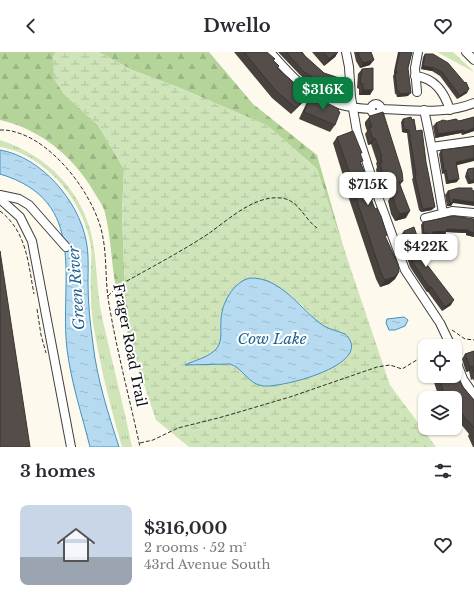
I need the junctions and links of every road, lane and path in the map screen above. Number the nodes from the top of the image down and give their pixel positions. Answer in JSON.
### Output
{"nodes":[{"id":1,"x":270,"y":52,"type":"edge"},
{"id":2,"x":346,"y":52,"type":"edge"},
{"id":3,"x":418,"y":52,"type":"edge"},
{"id":4,"x":466,"y":52,"type":"edge"},
{"id":5,"x":474,"y":60,"type":"edge"},
{"id":6,"x":415,"y":76,"type":"junction"},
{"id":7,"x":417,"y":92,"type":"dead end"},
{"id":8,"x":474,"y":103,"type":"edge"},
{"id":9,"x":353,"y":108,"type":"junction"},
{"id":10,"x":424,"y":110,"type":"junction"},
{"id":11,"x":450,"y":110,"type":"junction"},
{"id":12,"x":0,"y":130,"type":"edge"},
{"id":13,"x":474,"y":141,"type":"edge"},
{"id":14,"x":432,"y":147,"type":"junction"},
{"id":15,"x":0,"y":196,"type":"edge"},
{"id":16,"x":0,"y":199,"type":"edge"},
{"id":17,"x":0,"y":211,"type":"edge"},
{"id":18,"x":443,"y":213,"type":"junction"},
{"id":19,"x":474,"y":213,"type":"edge"},
{"id":20,"x":425,"y":218,"type":"dead end"},
{"id":21,"x":317,"y":228,"type":"dead end"},
{"id":22,"x":66,"y":247,"type":"dead end"},
{"id":23,"x":108,"y":296,"type":"junction"},
{"id":24,"x":35,"y":299,"type":"dead end"},
{"id":25,"x":37,"y":304,"type":"dead end"},
{"id":26,"x":449,"y":328,"type":"dead end"},
{"id":27,"x":448,"y":339,"type":"edge"},
{"id":28,"x":474,"y":340,"type":"edge"},
{"id":29,"x":46,"y":355,"type":"dead end"},
{"id":30,"x":418,"y":360,"type":"edge"},
{"id":31,"x":462,"y":374,"type":"edge"},
{"id":32,"x":474,"y":395,"type":"edge"},
{"id":33,"x":139,"y":444,"type":"junction"},
{"id":34,"x":72,"y":447,"type":"edge"},
{"id":35,"x":140,"y":447,"type":"edge"}],
"edges":[{"from":1,"to":9,"type":"street"},
{"from":2,"to":9,"type":"street"},
{"from":3,"to":6,"type":"street"},
{"from":4,"to":5,"type":"street"},
{"from":6,"to":7,"type":"street"},
{"from":6,"to":11,"type":"street"},
{"from":8,"to":11,"type":"street"},
{"from":9,"to":10,"type":"street"},
{"from":9,"to":27,"type":"street"},
{"from":10,"to":11,"type":"street"},
{"from":10,"to":14,"type":"street"},
{"from":12,"to":23,"type":"path","name":"Frager Road Trail"},
{"from":13,"to":14,"type":"street"},
{"from":14,"to":18,"type":"street"},
{"from":15,"to":22,"type":"street"},
{"from":16,"to":34,"type":"street"},
{"from":17,"to":24,"type":"path"},
{"from":18,"to":19,"type":"street"},
{"from":18,"to":20,"type":"street"},
{"from":21,"to":23,"type":"path"},
{"from":23,"to":33,"type":"path","name":"Frager Road Trail"},
{"from":25,"to":29,"type":"path"},
{"from":26,"to":28,"type":"path"},
{"from":30,"to":33,"type":"path"},
{"from":31,"to":32,"type":"street"},
{"from":33,"to":35,"type":"path","name":"Frager Road Trail"}]}
